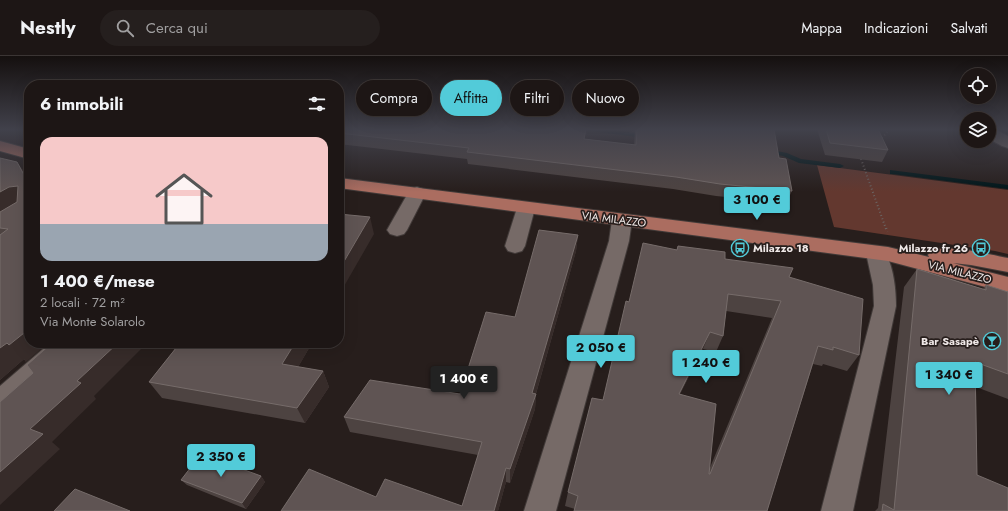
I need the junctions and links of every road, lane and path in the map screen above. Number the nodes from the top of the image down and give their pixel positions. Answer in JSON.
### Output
{"nodes":[{"id":1,"x":861,"y":159,"type":"edge"},
{"id":2,"x":344,"y":185,"type":"edge"},
{"id":3,"x":417,"y":193,"type":"junction"},
{"id":4,"x":526,"y":208,"type":"junction"},
{"id":5,"x":622,"y":220,"type":"junction"},
{"id":6,"x":885,"y":226,"type":"dead end"},
{"id":7,"x":397,"y":230,"type":"dead end"},
{"id":8,"x":515,"y":246,"type":"dead end"},
{"id":9,"x":882,"y":254,"type":"junction"},
{"id":10,"x":1008,"y":265,"type":"edge"},
{"id":11,"x":1008,"y":285,"type":"edge"},
{"id":12,"x":60,"y":348,"type":"edge"},
{"id":13,"x":10,"y":381,"type":"edge"},
{"id":14,"x":0,"y":402,"type":"edge"},
{"id":15,"x":540,"y":511,"type":"edge"},
{"id":16,"x":837,"y":511,"type":"edge"}],
"edges":[{"from":1,"to":6,"type":"path"},
{"from":2,"to":3,"type":"main road","name":"VIA MILAZZO"},
{"from":3,"to":4,"type":"main road","name":"VIA MILAZZO"},
{"from":3,"to":7,"type":"street"},
{"from":4,"to":5,"type":"main road","name":"VIA MILAZZO"},
{"from":4,"to":8,"type":"street"},
{"from":5,"to":9,"type":"main road","name":"VIA MILAZZO"},
{"from":5,"to":15,"type":"street"},
{"from":9,"to":10,"type":"main road","name":"VIA MILAZZO"},
{"from":9,"to":11,"type":"main road","name":"VIA MILAZZO"},
{"from":9,"to":16,"type":"street"},
{"from":12,"to":13,"type":"street"},
{"from":13,"to":14,"type":"street"}]}
